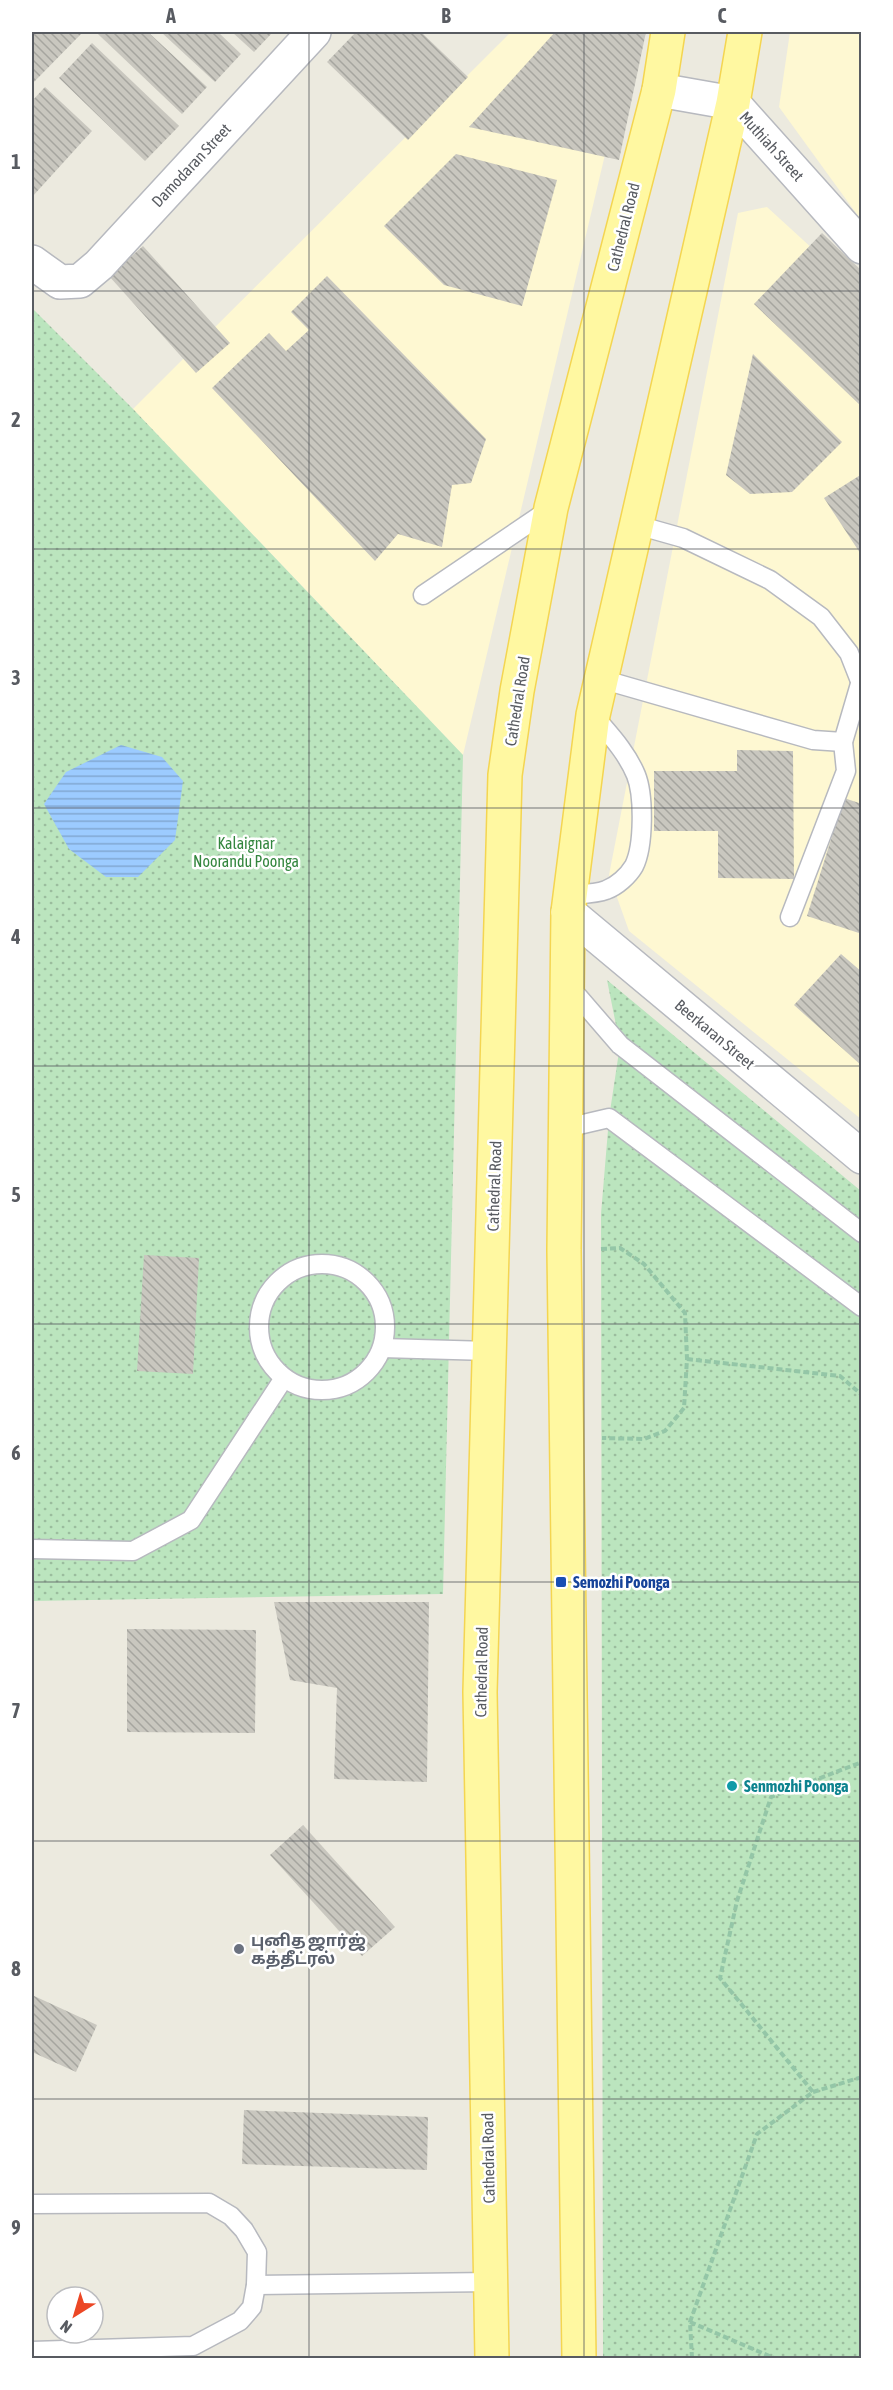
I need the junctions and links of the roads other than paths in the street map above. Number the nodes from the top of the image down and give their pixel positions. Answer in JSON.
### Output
{"nodes":[{"id":1,"x":314,"y":32,"type":"edge"},
{"id":2,"x":668,"y":32,"type":"edge"},
{"id":3,"x":745,"y":32,"type":"edge"},
{"id":4,"x":659,"y":90,"type":"junction"},
{"id":5,"x":733,"y":103,"type":"junction"},
{"id":6,"x":861,"y":247,"type":"edge"},
{"id":7,"x":32,"y":262,"type":"edge"},
{"id":8,"x":551,"y":508,"type":"junction"},
{"id":9,"x":637,"y":525,"type":"junction"},
{"id":10,"x":423,"y":595,"type":"dead end"},
{"id":11,"x":601,"y":679,"type":"junction"},
{"id":12,"x":861,"y":685,"type":"edge"},
{"id":13,"x":592,"y":715,"type":"junction"},
{"id":14,"x":843,"y":742,"type":"junction"},
{"id":15,"x":569,"y":904,"type":"junction"},
{"id":16,"x":790,"y":917,"type":"dead end"},
{"id":17,"x":567,"y":984,"type":"junction"},
{"id":18,"x":566,"y":1128,"type":"junction"},
{"id":19,"x":861,"y":1157,"type":"edge"},
{"id":20,"x":861,"y":1233,"type":"edge"},
{"id":21,"x":861,"y":1307,"type":"edge"},
{"id":22,"x":382,"y":1348,"type":"junction"},
{"id":23,"x":489,"y":1351,"type":"junction"},
{"id":24,"x":284,"y":1378,"type":"junction"},
{"id":25,"x":32,"y":1549,"type":"edge"},
{"id":26,"x":32,"y":2204,"type":"edge"},
{"id":27,"x":490,"y":2282,"type":"junction"},
{"id":28,"x":256,"y":2285,"type":"junction"},
{"id":29,"x":32,"y":2352,"type":"edge"},
{"id":30,"x":492,"y":2358,"type":"edge"},
{"id":31,"x":579,"y":2358,"type":"edge"}],
"edges":[{"from":1,"to":7,"type":"street","name":"Damodaran Street"},
{"from":2,"to":4,"type":"main road","name":"Cathedral Road"},
{"from":3,"to":5,"type":"main road"},
{"from":4,"to":5,"type":"street","name":"Muthiah Street"},
{"from":4,"to":8,"type":"main road","name":"Cathedral Road"},
{"from":5,"to":6,"type":"street","name":"Muthiah Street"},
{"from":5,"to":9,"type":"main road"},
{"from":8,"to":10,"type":"lane"},
{"from":8,"to":23,"type":"main road","name":"Cathedral Road"},
{"from":9,"to":11,"type":"main road"},
{"from":9,"to":12,"type":"lane"},
{"from":11,"to":13,"type":"main road"},
{"from":11,"to":14,"type":"lane"},
{"from":12,"to":14,"type":"lane"},
{"from":13,"to":15,"type":"main road"},
{"from":13,"to":15,"type":"lane"},
{"from":14,"to":16,"type":"lane"},
{"from":15,"to":17,"type":"main road"},
{"from":15,"to":19,"type":"street","name":"Beerkaran Street"},
{"from":17,"to":18,"type":"main road"},
{"from":17,"to":20,"type":"lane"},
{"from":18,"to":21,"type":"lane"},
{"from":18,"to":31,"type":"main road"},
{"from":22,"to":23,"type":"lane"},
{"from":22,"to":24,"type":"lane"},
{"from":22,"to":24,"type":"lane"},
{"from":23,"to":27,"type":"main road","name":"Cathedral Road"},
{"from":24,"to":25,"type":"lane"},
{"from":26,"to":28,"type":"lane"},
{"from":27,"to":28,"type":"lane"},
{"from":27,"to":30,"type":"main road","name":"Cathedral Road"},
{"from":28,"to":29,"type":"lane"}]}
